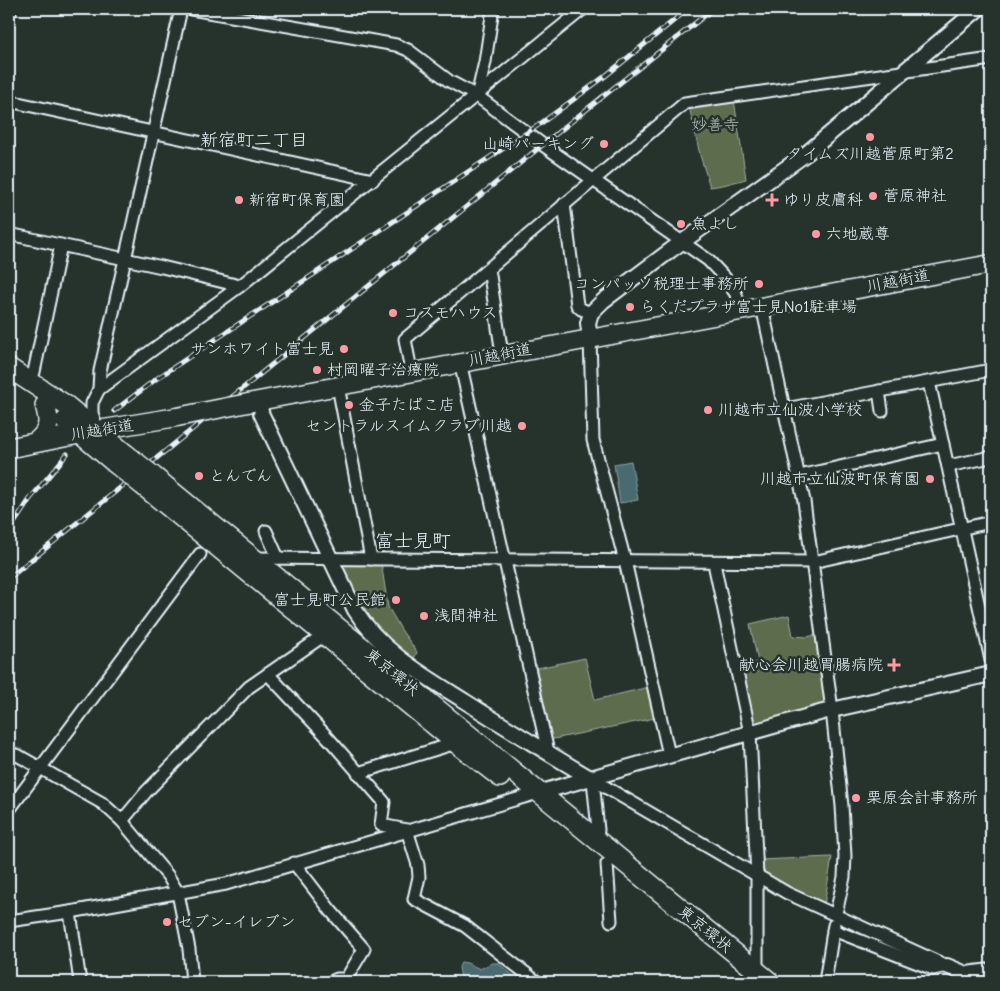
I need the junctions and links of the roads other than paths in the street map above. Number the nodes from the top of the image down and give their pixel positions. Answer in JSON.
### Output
{"nodes":[{"id":1,"x":181,"y":9,"type":"edge"},
{"id":2,"x":191,"y":9,"type":"edge"},
{"id":3,"x":493,"y":9,"type":"edge"},
{"id":4,"x":583,"y":9,"type":"edge"},
{"id":5,"x":978,"y":9,"type":"edge"},
{"id":6,"x":991,"y":59,"type":"edge"},
{"id":7,"x":902,"y":73,"type":"junction"},
{"id":8,"x":477,"y":96,"type":"junction"},
{"id":9,"x":9,"y":100,"type":"edge"},
{"id":10,"x":153,"y":133,"type":"junction"},
{"id":11,"x":373,"y":180,"type":"junction"},
{"id":12,"x":594,"y":181,"type":"junction"},
{"id":13,"x":564,"y":204,"type":"junction"},
{"id":14,"x":9,"y":234,"type":"edge"},
{"id":15,"x":683,"y":242,"type":"junction"},
{"id":16,"x":61,"y":245,"type":"junction"},
{"id":17,"x":125,"y":259,"type":"junction"},
{"id":18,"x":991,"y":264,"type":"edge"},
{"id":19,"x":489,"y":270,"type":"junction"},
{"id":20,"x":240,"y":286,"type":"junction"},
{"id":21,"x":762,"y":306,"type":"junction"},
{"id":22,"x":740,"y":310,"type":"junction"},
{"id":23,"x":591,"y":313,"type":"junction"},
{"id":24,"x":590,"y":338,"type":"junction"},
{"id":25,"x":502,"y":354,"type":"junction"},
{"id":26,"x":460,"y":362,"type":"junction"},
{"id":27,"x":9,"y":368,"type":"edge"},
{"id":28,"x":991,"y":370,"type":"edge"},
{"id":29,"x":411,"y":371,"type":"junction"},
{"id":30,"x":9,"y":381,"type":"edge"},
{"id":31,"x":30,"y":381,"type":"junction"},
{"id":32,"x":929,"y":382,"type":"junction"},
{"id":33,"x":338,"y":386,"type":"junction"},
{"id":34,"x":98,"y":389,"type":"junction"},
{"id":35,"x":879,"y":391,"type":"junction"},
{"id":36,"x":256,"y":401,"type":"junction"},
{"id":37,"x":45,"y":406,"type":"junction"},
{"id":38,"x":785,"y":409,"type":"junction"},
{"id":39,"x":882,"y":411,"type":"dead end"},
{"id":40,"x":90,"y":432,"type":"junction"},
{"id":41,"x":36,"y":442,"type":"junction"},
{"id":42,"x":943,"y":444,"type":"junction"},
{"id":43,"x":9,"y":448,"type":"edge"},
{"id":44,"x":991,"y":457,"type":"edge"},
{"id":45,"x":948,"y":466,"type":"junction"},
{"id":46,"x":799,"y":476,"type":"junction"},
{"id":47,"x":146,"y":480,"type":"junction"},
{"id":48,"x":991,"y":522,"type":"edge"},
{"id":49,"x":962,"y":529,"type":"junction"},
{"id":50,"x":266,"y":531,"type":"dead end"},
{"id":51,"x":200,"y":554,"type":"dead end"},
{"id":52,"x":252,"y":558,"type":"junction"},
{"id":53,"x":278,"y":558,"type":"junction"},
{"id":54,"x":331,"y":558,"type":"junction"},
{"id":55,"x":371,"y":559,"type":"junction"},
{"id":56,"x":505,"y":559,"type":"junction"},
{"id":57,"x":625,"y":561,"type":"junction"},
{"id":58,"x":715,"y":562,"type":"junction"},
{"id":59,"x":813,"y":562,"type":"junction"},
{"id":60,"x":326,"y":634,"type":"junction"},
{"id":61,"x":991,"y":660,"type":"edge"},
{"id":62,"x":268,"y":674,"type":"junction"},
{"id":63,"x":991,"y":674,"type":"edge"},
{"id":64,"x":832,"y":710,"type":"junction"},
{"id":65,"x":750,"y":733,"type":"junction"},
{"id":66,"x":456,"y":743,"type":"junction"},
{"id":67,"x":548,"y":752,"type":"junction"},
{"id":68,"x":9,"y":753,"type":"edge"},
{"id":69,"x":669,"y":755,"type":"junction"},
{"id":70,"x":39,"y":768,"type":"junction"},
{"id":71,"x":358,"y":773,"type":"junction"},
{"id":72,"x":592,"y":779,"type":"junction"},
{"id":73,"x":532,"y":795,"type":"junction"},
{"id":74,"x":9,"y":810,"type":"edge"},
{"id":75,"x":122,"y":821,"type":"junction"},
{"id":76,"x":407,"y":830,"type":"junction"},
{"id":77,"x":596,"y":839,"type":"junction"},
{"id":78,"x":294,"y":863,"type":"junction"},
{"id":79,"x":607,"y":864,"type":"junction"},
{"id":80,"x":757,"y":876,"type":"junction"},
{"id":81,"x":178,"y":892,"type":"junction"},
{"id":82,"x":837,"y":910,"type":"dead end"},
{"id":83,"x":70,"y":912,"type":"junction"},
{"id":84,"x":9,"y":921,"type":"edge"},
{"id":85,"x":611,"y":921,"type":"dead end"},
{"id":86,"x":947,"y":966,"type":"junction"},
{"id":87,"x":991,"y":971,"type":"edge"},
{"id":88,"x":760,"y":979,"type":"edge"},
{"id":89,"x":80,"y":982,"type":"edge"},
{"id":90,"x":192,"y":982,"type":"edge"},
{"id":91,"x":331,"y":982,"type":"edge"},
{"id":92,"x":537,"y":982,"type":"edge"},
{"id":93,"x":825,"y":982,"type":"edge"}],
"edges":[{"from":1,"to":10,"type":"street"},
{"from":2,"to":8,"type":"street"},
{"from":3,"to":8,"type":"street"},
{"from":4,"to":8,"type":"street"},
{"from":5,"to":7,"type":"street"},
{"from":6,"to":7,"type":"street"},
{"from":7,"to":12,"type":"street"},
{"from":7,"to":15,"type":"street"},
{"from":8,"to":11,"type":"street"},
{"from":8,"to":12,"type":"street"},
{"from":9,"to":10,"type":"street"},
{"from":10,"to":11,"type":"street"},
{"from":10,"to":17,"type":"street"},
{"from":11,"to":20,"type":"street"},
{"from":12,"to":13,"type":"street"},
{"from":12,"to":15,"type":"street"},
{"from":13,"to":19,"type":"street"},
{"from":13,"to":23,"type":"street"},
{"from":14,"to":16,"type":"street"},
{"from":15,"to":22,"type":"street"},
{"from":15,"to":23,"type":"street"},
{"from":16,"to":17,"type":"street"},
{"from":16,"to":31,"type":"street"},
{"from":17,"to":20,"type":"street"},
{"from":17,"to":34,"type":"street"},
{"from":18,"to":21,"type":"main road","name":"川越街道"},
{"from":19,"to":25,"type":"street"},
{"from":19,"to":29,"type":"street"},
{"from":20,"to":34,"type":"street"},
{"from":21,"to":22,"type":"main road","name":"川越街道"},
{"from":21,"to":38,"type":"street"},
{"from":22,"to":24,"type":"main road","name":"川越街道"},
{"from":23,"to":24,"type":"street"},
{"from":24,"to":25,"type":"main road","name":"川越街道"},
{"from":24,"to":57,"type":"street"},
{"from":25,"to":26,"type":"main road","name":"川越街道"},
{"from":26,"to":29,"type":"main road","name":"川越街道"},
{"from":26,"to":56,"type":"street"},
{"from":27,"to":31,"type":"highway","name":"東京環状"},
{"from":28,"to":32,"type":"street"},
{"from":29,"to":33,"type":"main road","name":"川越街道"},
{"from":30,"to":37,"type":"highway","name":"東京環状"},
{"from":31,"to":40,"type":"highway","name":"東京環状"},
{"from":32,"to":35,"type":"street"},
{"from":32,"to":42,"type":"street"},
{"from":33,"to":36,"type":"main road","name":"川越街道"},
{"from":33,"to":55,"type":"street"},
{"from":34,"to":40,"type":"street"},
{"from":35,"to":38,"type":"street"},
{"from":35,"to":39,"type":"street"},
{"from":36,"to":40,"type":"main road","name":"川越街道","bridge":true},
{"from":36,"to":54,"type":"street"},
{"from":37,"to":40,"type":"highway","name":"東京環状"},
{"from":37,"to":41,"type":"highway"},
{"from":38,"to":46,"type":"street"},
{"from":40,"to":41,"type":"highway","name":"川越街道"},
{"from":40,"to":47,"type":"highway","name":"東京環状","bridge":true},
{"from":41,"to":43,"type":"highway","name":"川越街道"},
{"from":42,"to":45,"type":"street"},
{"from":42,"to":46,"type":"street"},
{"from":44,"to":45,"type":"street"},
{"from":45,"to":49,"type":"street"},
{"from":46,"to":59,"type":"street"},
{"from":47,"to":52,"type":"highway","name":"東京環状"},
{"from":47,"to":60,"type":"highway","name":"東京環状"},
{"from":48,"to":49,"type":"street"},
{"from":49,"to":59,"type":"street"},
{"from":49,"to":61,"type":"street"},
{"from":50,"to":53,"type":"street"},
{"from":51,"to":70,"type":"street"},
{"from":52,"to":53,"type":"street"},
{"from":52,"to":73,"type":"highway","name":"東京環状"},
{"from":53,"to":54,"type":"street"},
{"from":54,"to":55,"type":"street"},
{"from":54,"to":67,"type":"street"},
{"from":55,"to":56,"type":"street"},
{"from":56,"to":57,"type":"street"},
{"from":56,"to":67,"type":"street"},
{"from":57,"to":58,"type":"street"},
{"from":57,"to":69,"type":"street"},
{"from":58,"to":59,"type":"street"},
{"from":58,"to":65,"type":"street"},
{"from":59,"to":64,"type":"street"},
{"from":60,"to":62,"type":"street"},
{"from":60,"to":66,"type":"highway","name":"東京環状"},
{"from":62,"to":71,"type":"street"},
{"from":62,"to":75,"type":"street"},
{"from":63,"to":64,"type":"street"},
{"from":64,"to":65,"type":"street"},
{"from":64,"to":82,"type":"street"},
{"from":65,"to":69,"type":"street"},
{"from":65,"to":80,"type":"street"},
{"from":66,"to":71,"type":"street"},
{"from":66,"to":73,"type":"highway","name":"東京環状"},
{"from":67,"to":72,"type":"street"},
{"from":68,"to":70,"type":"street"},
{"from":69,"to":72,"type":"street"},
{"from":70,"to":74,"type":"street"},
{"from":70,"to":75,"type":"street"},
{"from":71,"to":76,"type":"street"},
{"from":72,"to":73,"type":"street"},
{"from":72,"to":77,"type":"street"},
{"from":72,"to":80,"type":"street"},
{"from":73,"to":76,"type":"street"},
{"from":73,"to":77,"type":"highway","name":"東京環状"},
{"from":73,"to":79,"type":"highway","name":"東京環状"},
{"from":75,"to":81,"type":"street"},
{"from":76,"to":78,"type":"street"},
{"from":76,"to":92,"type":"street"},
{"from":77,"to":88,"type":"highway","name":"東京環状"},
{"from":78,"to":81,"type":"street"},
{"from":78,"to":91,"type":"street"},
{"from":79,"to":85,"type":"street"},
{"from":79,"to":88,"type":"highway","name":"東京環状"},
{"from":80,"to":86,"type":"street"},
{"from":80,"to":88,"type":"street"},
{"from":81,"to":83,"type":"street"},
{"from":81,"to":90,"type":"street"},
{"from":83,"to":84,"type":"street"},
{"from":83,"to":89,"type":"street"},
{"from":86,"to":87,"type":"street"},
{"from":86,"to":93,"type":"street"}]}
